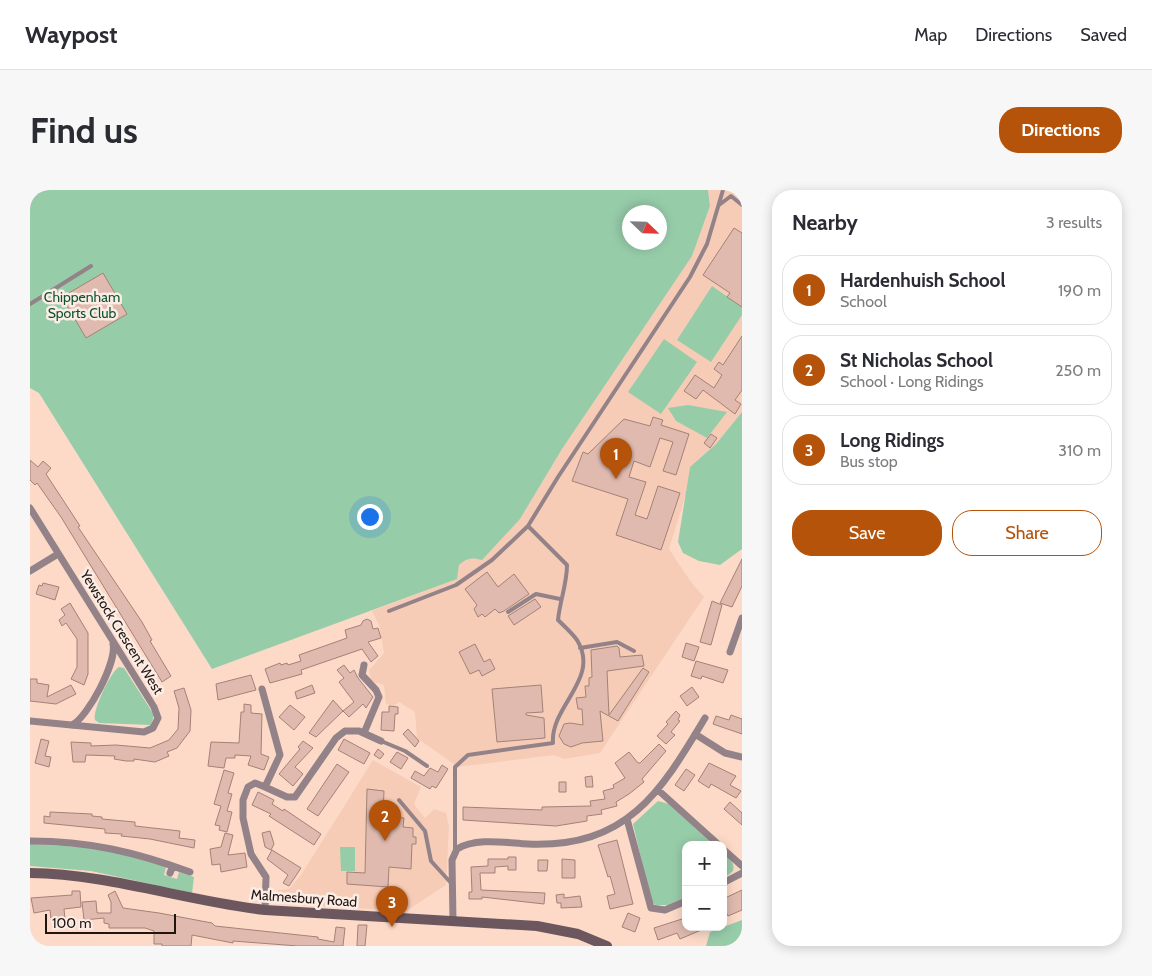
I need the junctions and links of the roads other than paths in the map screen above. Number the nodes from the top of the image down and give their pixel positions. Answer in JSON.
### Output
{"nodes":[{"id":1,"x":723,"y":190,"type":"edge"},
{"id":2,"x":731,"y":190,"type":"edge"},
{"id":3,"x":731,"y":196,"type":"junction"},
{"id":4,"x":719,"y":205,"type":"junction"},
{"id":5,"x":742,"y":205,"type":"edge"},
{"id":6,"x":91,"y":266,"type":"dead end"},
{"id":7,"x":30,"y":304,"type":"edge"},
{"id":8,"x":30,"y":508,"type":"edge"},
{"id":9,"x":528,"y":526,"type":"junction"},
{"id":10,"x":58,"y":554,"type":"junction"},
{"id":11,"x":30,"y":571,"type":"edge"},
{"id":12,"x":560,"y":599,"type":"junction"},
{"id":13,"x":389,"y":611,"type":"dead end"},
{"id":14,"x":508,"y":612,"type":"dead end"},
{"id":15,"x":742,"y":618,"type":"edge"},
{"id":16,"x":112,"y":641,"type":"junction"},
{"id":17,"x":580,"y":648,"type":"junction"},
{"id":18,"x":634,"y":650,"type":"dead end"},
{"id":19,"x":730,"y":652,"type":"dead end"},
{"id":20,"x":364,"y":665,"type":"dead end"},
{"id":21,"x":262,"y":689,"type":"dead end"},
{"id":22,"x":705,"y":718,"type":"dead end"},
{"id":23,"x":30,"y":721,"type":"edge"},
{"id":24,"x":70,"y":725,"type":"junction"},
{"id":25,"x":364,"y":733,"type":"junction"},
{"id":26,"x":695,"y":734,"type":"junction"},
{"id":27,"x":382,"y":741,"type":"joint"},
{"id":28,"x":742,"y":757,"type":"edge"},
{"id":29,"x":427,"y":766,"type":"dead end"},
{"id":30,"x":265,"y":787,"type":"junction"},
{"id":31,"x":658,"y":790,"type":"junction"},
{"id":32,"x":399,"y":800,"type":"dead end"},
{"id":33,"x":627,"y":819,"type":"junction"},
{"id":34,"x":30,"y":841,"type":"edge"},
{"id":35,"x":715,"y":841,"type":"edge"},
{"id":36,"x":454,"y":851,"type":"junction"},
{"id":37,"x":727,"y":852,"type":"edge"},
{"id":38,"x":173,"y":866,"type":"junction"},
{"id":39,"x":742,"y":866,"type":"edge"},
{"id":40,"x":190,"y":872,"type":"dead end"},
{"id":41,"x":30,"y":873,"type":"edge"},
{"id":42,"x":170,"y":873,"type":"dead end"},
{"id":43,"x":742,"y":873,"type":"edge"},
{"id":44,"x":727,"y":881,"type":"edge"},
{"id":45,"x":452,"y":885,"type":"junction"},
{"id":46,"x":682,"y":903,"type":"edge"},
{"id":47,"x":265,"y":910,"type":"junction"},
{"id":48,"x":453,"y":921,"type":"junction"},
{"id":49,"x":607,"y":946,"type":"edge"}],
"edges":[{"from":1,"to":4,"type":"lane"},
{"from":2,"to":3,"type":"lane"},
{"from":3,"to":4,"type":"lane"},
{"from":3,"to":5,"type":"lane"},
{"from":4,"to":9,"type":"lane"},
{"from":6,"to":7,"type":"lane"},
{"from":8,"to":10,"type":"street","name":"Yewstock Crescent West"},
{"from":9,"to":12,"type":"lane"},
{"from":9,"to":13,"type":"lane"},
{"from":10,"to":11,"type":"street"},
{"from":10,"to":16,"type":"street","name":"Yewstock Crescent West"},
{"from":12,"to":14,"type":"lane"},
{"from":12,"to":17,"type":"lane"},
{"from":15,"to":19,"type":"street"},
{"from":16,"to":24,"type":"street"},
{"from":16,"to":24,"type":"street","name":"Yewstock Crescent West"},
{"from":17,"to":18,"type":"lane"},
{"from":17,"to":36,"type":"lane"},
{"from":20,"to":25,"type":"street"},
{"from":21,"to":30,"type":"street"},
{"from":22,"to":26,"type":"street"},
{"from":23,"to":24,"type":"street"},
{"from":25,"to":27,"type":"street"},
{"from":25,"to":30,"type":"street"},
{"from":26,"to":28,"type":"street"},
{"from":26,"to":31,"type":"street"},
{"from":27,"to":29,"type":"lane"},
{"from":30,"to":47,"type":"street"},
{"from":31,"to":33,"type":"street"},
{"from":31,"to":35,"type":"street"},
{"from":32,"to":45,"type":"lane"},
{"from":33,"to":36,"type":"street"},
{"from":33,"to":46,"type":"street"},
{"from":34,"to":38,"type":"street"},
{"from":36,"to":45,"type":"street"},
{"from":37,"to":39,"type":"street"},
{"from":38,"to":40,"type":"street"},
{"from":38,"to":42,"type":"street"},
{"from":41,"to":47,"type":"main road","name":"Malmesbury Road"},
{"from":43,"to":44,"type":"street"},
{"from":45,"to":48,"type":"street"},
{"from":47,"to":48,"type":"main road","name":"Malmesbury Road"},
{"from":48,"to":49,"type":"main road","name":"Malmesbury Road"}]}
